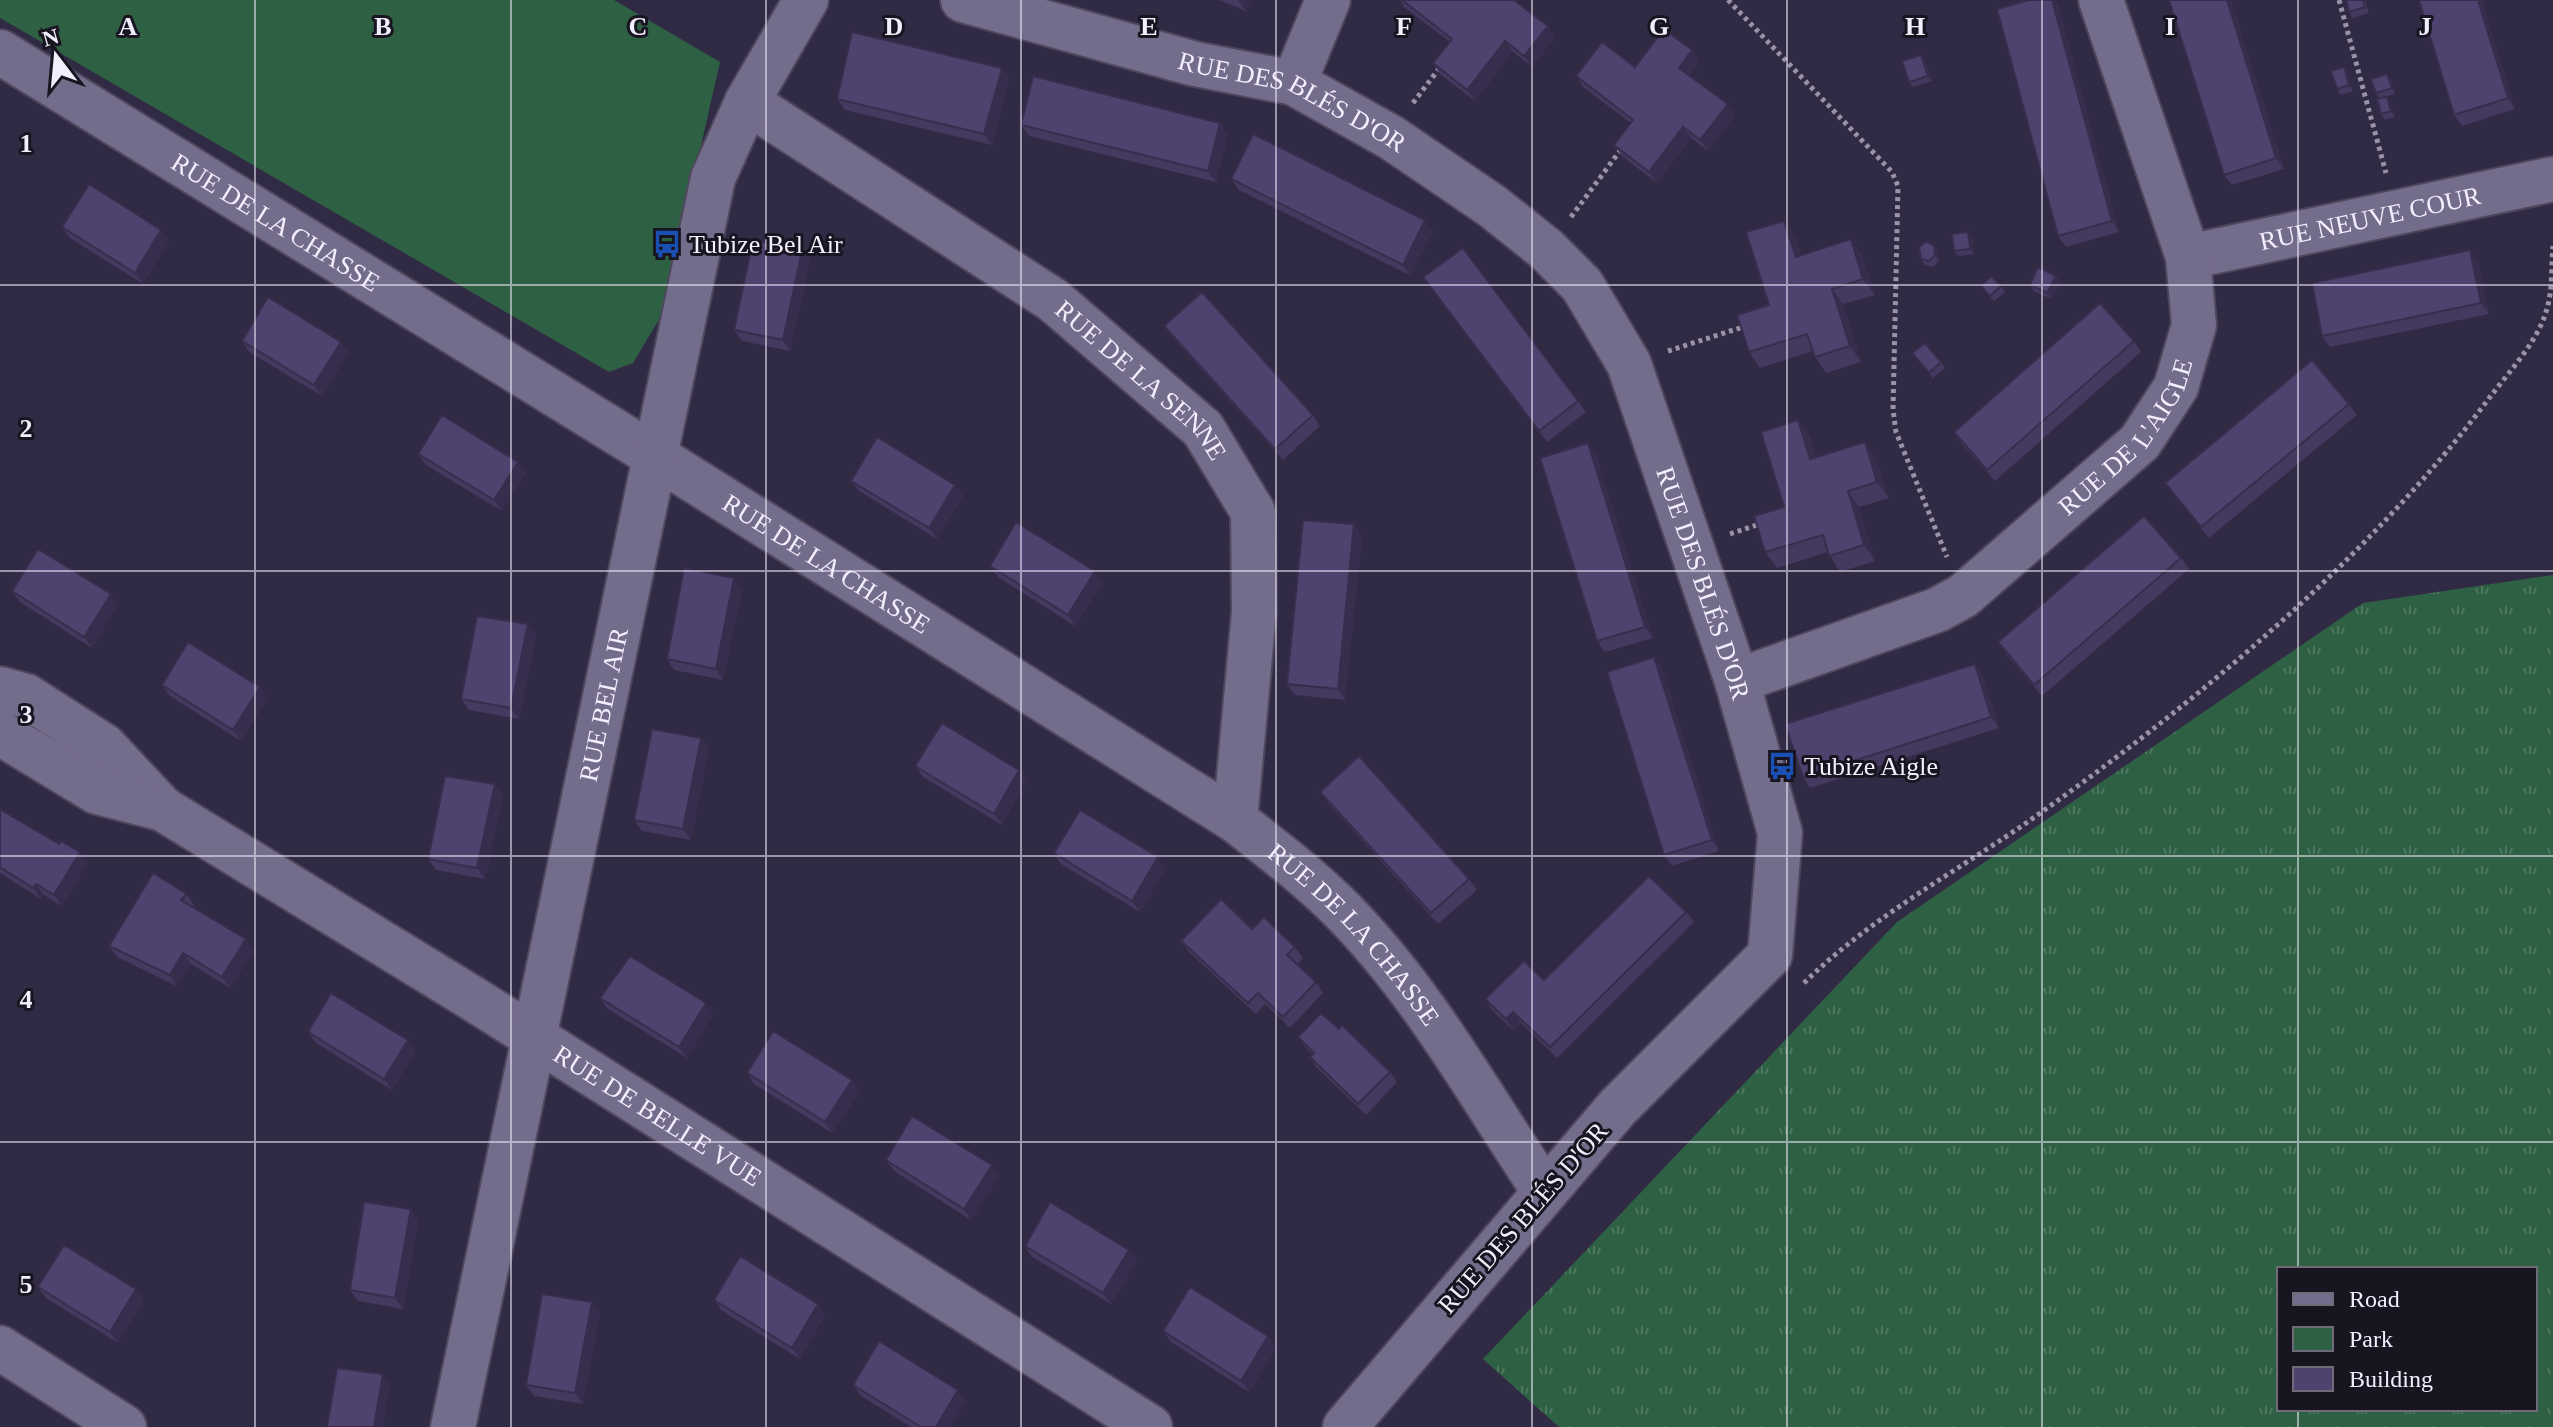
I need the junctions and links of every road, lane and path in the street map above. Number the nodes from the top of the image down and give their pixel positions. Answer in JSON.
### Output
{"nodes":[{"id":1,"x":806,"y":0,"type":"edge"},
{"id":2,"x":963,"y":0,"type":"edge"},
{"id":3,"x":1328,"y":0,"type":"edge"},
{"id":4,"x":1728,"y":0,"type":"edge"},
{"id":5,"x":2101,"y":0,"type":"edge"},
{"id":6,"x":2339,"y":0,"type":"edge"},
{"id":7,"x":0,"y":52,"type":"edge"},
{"id":8,"x":1443,"y":64,"type":"edge"},
{"id":9,"x":1294,"y":83,"type":"junction"},
{"id":10,"x":747,"y":102,"type":"junction"},
{"id":11,"x":1410,"y":108,"type":"dead end"},
{"id":12,"x":1631,"y":136,"type":"edge"},
{"id":13,"x":2553,"y":179,"type":"edge"},
{"id":14,"x":2396,"y":211,"type":"junction"},
{"id":15,"x":1567,"y":223,"type":"dead end"},
{"id":16,"x":2553,"y":246,"type":"edge"},
{"id":17,"x":2188,"y":257,"type":"junction"},
{"id":18,"x":1755,"y":323,"type":"edge"},
{"id":19,"x":1660,"y":354,"type":"dead end"},
{"id":20,"x":655,"y":456,"type":"junction"},
{"id":21,"x":1773,"y":519,"type":"edge"},
{"id":22,"x":1721,"y":537,"type":"dead end"},
{"id":23,"x":1950,"y":566,"type":"dead end"},
{"id":24,"x":1737,"y":681,"type":"junction"},
{"id":25,"x":0,"y":689,"type":"edge"},
{"id":26,"x":0,"y":733,"type":"edge"},
{"id":27,"x":163,"y":809,"type":"junction"},
{"id":28,"x":1235,"y":820,"type":"junction"},
{"id":29,"x":1799,"y":989,"type":"dead end"},
{"id":30,"x":536,"y":1041,"type":"junction"},
{"id":31,"x":1545,"y":1192,"type":"junction"},
{"id":32,"x":0,"y":1348,"type":"edge"},
{"id":33,"x":124,"y":1427,"type":"edge"},
{"id":34,"x":453,"y":1427,"type":"edge"},
{"id":35,"x":1150,"y":1427,"type":"edge"},
{"id":36,"x":1345,"y":1427,"type":"edge"}],
"edges":[{"from":1,"to":10,"type":"street","name":"RUE BEL AIR"},
{"from":2,"to":9,"type":"street","name":"RUE DES BLÉS D'OR"},
{"from":3,"to":9,"type":"street"},
{"from":4,"to":23,"type":"path"},
{"from":5,"to":17,"type":"street","name":"RUE DE L'AIGLE"},
{"from":6,"to":14,"type":"path"},
{"from":7,"to":20,"type":"street","name":"RUE DE LA CHASSE"},
{"from":8,"to":11,"type":"path"},
{"from":9,"to":24,"type":"street","name":"RUE DES BLÉS D'OR"},
{"from":10,"to":20,"type":"street","name":"RUE BEL AIR"},
{"from":10,"to":28,"type":"street","name":"RUE DE LA SENNE"},
{"from":12,"to":15,"type":"path"},
{"from":13,"to":14,"type":"street","name":"RUE NEUVE COUR"},
{"from":14,"to":17,"type":"street","name":"RUE NEUVE COUR"},
{"from":16,"to":29,"type":"path"},
{"from":17,"to":24,"type":"street","name":"RUE DE L'AIGLE"},
{"from":18,"to":19,"type":"path"},
{"from":20,"to":28,"type":"street","name":"RUE DE LA CHASSE"},
{"from":20,"to":30,"type":"street","name":"RUE BEL AIR"},
{"from":21,"to":22,"type":"path"},
{"from":24,"to":31,"type":"street","name":"RUE DES BLÉS D'OR"},
{"from":25,"to":27,"type":"street","name":"RUE DE BELLE VUE"},
{"from":26,"to":27,"type":"street","name":"RUE DE BELLE VUE"},
{"from":27,"to":30,"type":"street","name":"RUE DE BELLE VUE"},
{"from":28,"to":31,"type":"street","name":"RUE DE LA CHASSE"},
{"from":30,"to":34,"type":"street","name":"RUE BEL AIR"},
{"from":30,"to":35,"type":"street","name":"RUE DE BELLE VUE"},
{"from":31,"to":36,"type":"street","name":"RUE DES BLÉS D'OR"},
{"from":32,"to":33,"type":"street"}]}
